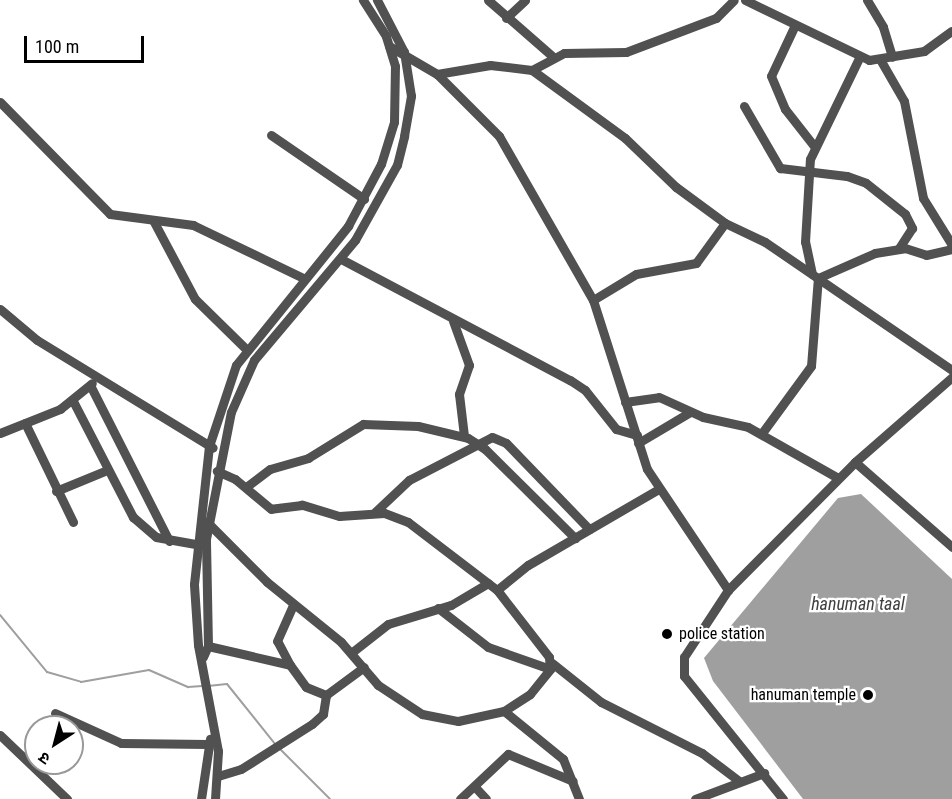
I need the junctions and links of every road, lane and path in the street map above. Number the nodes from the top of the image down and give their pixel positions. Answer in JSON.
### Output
{"nodes":[{"id":1,"x":363,"y":0,"type":"edge"},
{"id":2,"x":377,"y":0,"type":"edge"},
{"id":3,"x":488,"y":0,"type":"edge"},
{"id":4,"x":525,"y":0,"type":"edge"},
{"id":5,"x":734,"y":0,"type":"edge"},
{"id":6,"x":745,"y":0,"type":"edge"},
{"id":7,"x":867,"y":0,"type":"edge"},
{"id":8,"x":506,"y":18,"type":"junction"},
{"id":9,"x":795,"y":25,"type":"junction"},
{"id":10,"x":952,"y":31,"type":"edge"},
{"id":11,"x":389,"y":46,"type":"junction"},
{"id":12,"x":404,"y":52,"type":"junction"},
{"id":13,"x":552,"y":56,"type":"junction"},
{"id":14,"x":892,"y":57,"type":"junction"},
{"id":15,"x":859,"y":58,"type":"junction"},
{"id":16,"x":881,"y":61,"type":"junction"},
{"id":17,"x":532,"y":70,"type":"junction"},
{"id":18,"x":437,"y":75,"type":"junction"},
{"id":19,"x":0,"y":102,"type":"edge"},
{"id":20,"x":744,"y":106,"type":"dead end"},
{"id":21,"x":271,"y":135,"type":"dead end"},
{"id":22,"x":814,"y":146,"type":"junction"},
{"id":23,"x":809,"y":173,"type":"junction"},
{"id":24,"x":364,"y":199,"type":"junction"},
{"id":25,"x":930,"y":212,"type":"junction"},
{"id":26,"x":154,"y":222,"type":"junction"},
{"id":27,"x":725,"y":223,"type":"junction"},
{"id":28,"x":912,"y":223,"type":"junction"},
{"id":29,"x":952,"y":247,"type":"edge"},
{"id":30,"x":899,"y":248,"type":"junction"},
{"id":31,"x":341,"y":259,"type":"junction"},
{"id":32,"x":815,"y":276,"type":"junction"},
{"id":33,"x":305,"y":279,"type":"junction"},
{"id":34,"x":593,"y":300,"type":"junction"},
{"id":35,"x":0,"y":309,"type":"edge"},
{"id":36,"x":453,"y":321,"type":"junction"},
{"id":37,"x":246,"y":349,"type":"junction"},
{"id":38,"x":952,"y":370,"type":"edge"},
{"id":39,"x":952,"y":377,"type":"edge"},
{"id":40,"x":93,"y":382,"type":"junction"},
{"id":41,"x":73,"y":401,"type":"junction"},
{"id":42,"x":625,"y":402,"type":"junction"},
{"id":43,"x":690,"y":412,"type":"junction"},
{"id":44,"x":25,"y":423,"type":"junction"},
{"id":45,"x":0,"y":433,"type":"edge"},
{"id":46,"x":762,"y":433,"type":"junction"},
{"id":47,"x":464,"y":436,"type":"junction"},
{"id":48,"x":638,"y":440,"type":"junction"},
{"id":49,"x":475,"y":441,"type":"junction"},
{"id":50,"x":209,"y":446,"type":"junction"},
{"id":51,"x":220,"y":451,"type":"junction"},
{"id":52,"x":855,"y":462,"type":"junction"},
{"id":53,"x":107,"y":470,"type":"junction"},
{"id":54,"x":217,"y":471,"type":"junction"},
{"id":55,"x":838,"y":478,"type":"junction"},
{"id":56,"x":246,"y":487,"type":"junction"},
{"id":57,"x":657,"y":489,"type":"junction"},
{"id":58,"x":57,"y":491,"type":"junction"},
{"id":59,"x":375,"y":512,"type":"junction"},
{"id":60,"x":73,"y":522,"type":"dead end"},
{"id":61,"x":208,"y":523,"type":"junction"},
{"id":62,"x":589,"y":529,"type":"junction"},
{"id":63,"x":575,"y":538,"type":"junction"},
{"id":64,"x":169,"y":541,"type":"junction"},
{"id":65,"x":195,"y":544,"type":"junction"},
{"id":66,"x":952,"y":547,"type":"edge"},
{"id":67,"x":488,"y":583,"type":"junction"},
{"id":68,"x":497,"y":590,"type":"junction"},
{"id":69,"x":728,"y":590,"type":"junction"},
{"id":70,"x":293,"y":605,"type":"junction"},
{"id":71,"x":438,"y":608,"type":"junction"},
{"id":72,"x":208,"y":646,"type":"junction"},
{"id":73,"x":351,"y":653,"type":"junction"},
{"id":74,"x":203,"y":657,"type":"junction"},
{"id":75,"x":290,"y":665,"type":"junction"},
{"id":76,"x":551,"y":666,"type":"junction"},
{"id":77,"x":364,"y":667,"type":"junction"},
{"id":78,"x":326,"y":695,"type":"junction"},
{"id":79,"x":504,"y":711,"type":"junction"},
{"id":80,"x":55,"y":713,"type":"dead end"},
{"id":81,"x":213,"y":728,"type":"junction"},
{"id":82,"x":0,"y":735,"type":"edge"},
{"id":83,"x":208,"y":744,"type":"junction"},
{"id":84,"x":764,"y":773,"type":"junction"},
{"id":85,"x":218,"y":776,"type":"junction"},
{"id":86,"x":573,"y":781,"type":"junction"},
{"id":87,"x":739,"y":781,"type":"junction"},
{"id":88,"x":475,"y":787,"type":"junction"},
{"id":89,"x":67,"y":799,"type":"edge"},
{"id":90,"x":201,"y":799,"type":"edge"},
{"id":91,"x":215,"y":799,"type":"edge"},
{"id":92,"x":460,"y":799,"type":"edge"},
{"id":93,"x":486,"y":799,"type":"edge"},
{"id":94,"x":579,"y":799,"type":"edge"},
{"id":95,"x":695,"y":799,"type":"edge"},
{"id":96,"x":783,"y":799,"type":"edge"}],
"edges":[{"from":1,"to":11,"type":"street"},
{"from":2,"to":12,"type":"street"},
{"from":3,"to":8,"type":"street"},
{"from":4,"to":8,"type":"street"},
{"from":5,"to":13,"type":"street"},
{"from":6,"to":9,"type":"street"},
{"from":7,"to":14,"type":"street"},
{"from":8,"to":13,"type":"street"},
{"from":9,"to":15,"type":"street"},
{"from":9,"to":22,"type":"street"},
{"from":10,"to":14,"type":"street"},
{"from":11,"to":12,"type":"street"},
{"from":11,"to":24,"type":"street"},
{"from":12,"to":18,"type":"street"},
{"from":12,"to":31,"type":"street"},
{"from":13,"to":17,"type":"street"},
{"from":14,"to":16,"type":"street"},
{"from":15,"to":16,"type":"street"},
{"from":15,"to":22,"type":"street"},
{"from":16,"to":25,"type":"street"},
{"from":17,"to":18,"type":"street"},
{"from":17,"to":27,"type":"street"},
{"from":18,"to":34,"type":"street"},
{"from":19,"to":26,"type":"street"},
{"from":20,"to":23,"type":"street"},
{"from":21,"to":24,"type":"street"},
{"from":22,"to":23,"type":"street"},
{"from":23,"to":28,"type":"street"},
{"from":23,"to":32,"type":"street"},
{"from":24,"to":33,"type":"street"},
{"from":25,"to":28,"type":"street"},
{"from":25,"to":29,"type":"street"},
{"from":26,"to":33,"type":"street"},
{"from":26,"to":37,"type":"street"},
{"from":27,"to":32,"type":"street"},
{"from":27,"to":34,"type":"street"},
{"from":28,"to":30,"type":"street"},
{"from":29,"to":30,"type":"street"},
{"from":30,"to":32,"type":"street"},
{"from":31,"to":36,"type":"street"},
{"from":31,"to":51,"type":"street"},
{"from":32,"to":38,"type":"street"},
{"from":32,"to":46,"type":"street"},
{"from":33,"to":37,"type":"street"},
{"from":34,"to":42,"type":"street"},
{"from":35,"to":40,"type":"street"},
{"from":36,"to":47,"type":"street"},
{"from":36,"to":48,"type":"street"},
{"from":37,"to":50,"type":"street"},
{"from":39,"to":52,"type":"street"},
{"from":40,"to":41,"type":"street"},
{"from":40,"to":50,"type":"street"},
{"from":40,"to":64,"type":"street"},
{"from":41,"to":44,"type":"street"},
{"from":41,"to":53,"type":"street"},
{"from":42,"to":43,"type":"street"},
{"from":42,"to":48,"type":"street"},
{"from":43,"to":46,"type":"street"},
{"from":43,"to":48,"type":"street"},
{"from":44,"to":45,"type":"street"},
{"from":44,"to":58,"type":"street"},
{"from":46,"to":55,"type":"street"},
{"from":47,"to":49,"type":"street"},
{"from":47,"to":56,"type":"street"},
{"from":48,"to":57,"type":"street"},
{"from":49,"to":59,"type":"street"},
{"from":49,"to":62,"type":"street"},
{"from":49,"to":63,"type":"street"},
{"from":50,"to":51,"type":"street"},
{"from":50,"to":65,"type":"street"},
{"from":51,"to":54,"type":"street"},
{"from":52,"to":55,"type":"street"},
{"from":52,"to":66,"type":"street"},
{"from":53,"to":58,"type":"street"},
{"from":53,"to":64,"type":"street"},
{"from":54,"to":56,"type":"street"},
{"from":54,"to":61,"type":"street"},
{"from":55,"to":69,"type":"street"},
{"from":56,"to":59,"type":"street"},
{"from":57,"to":62,"type":"street"},
{"from":57,"to":69,"type":"street"},
{"from":58,"to":60,"type":"street"},
{"from":59,"to":67,"type":"street"},
{"from":61,"to":70,"type":"street"},
{"from":61,"to":72,"type":"street"},
{"from":62,"to":63,"type":"street"},
{"from":63,"to":68,"type":"street"},
{"from":64,"to":65,"type":"street"},
{"from":65,"to":74,"type":"street"},
{"from":67,"to":68,"type":"street"},
{"from":67,"to":71,"type":"street"},
{"from":68,"to":76,"type":"street"},
{"from":69,"to":84,"type":"street"},
{"from":70,"to":73,"type":"street"},
{"from":70,"to":75,"type":"street"},
{"from":71,"to":73,"type":"street"},
{"from":71,"to":76,"type":"street"},
{"from":72,"to":74,"type":"street"},
{"from":72,"to":75,"type":"street"},
{"from":73,"to":77,"type":"street"},
{"from":74,"to":81,"type":"street"},
{"from":75,"to":78,"type":"street"},
{"from":76,"to":79,"type":"street"},
{"from":76,"to":87,"type":"street"},
{"from":77,"to":78,"type":"street"},
{"from":77,"to":79,"type":"street"},
{"from":78,"to":85,"type":"street"},
{"from":79,"to":86,"type":"street"},
{"from":80,"to":83,"type":"street"},
{"from":81,"to":83,"type":"street"},
{"from":81,"to":85,"type":"street"},
{"from":82,"to":89,"type":"street"},
{"from":83,"to":90,"type":"street"},
{"from":84,"to":87,"type":"street"},
{"from":84,"to":96,"type":"street"},
{"from":85,"to":91,"type":"street"},
{"from":86,"to":88,"type":"street"},
{"from":86,"to":94,"type":"street"},
{"from":87,"to":95,"type":"street"},
{"from":88,"to":92,"type":"street"},
{"from":88,"to":93,"type":"street"}]}
